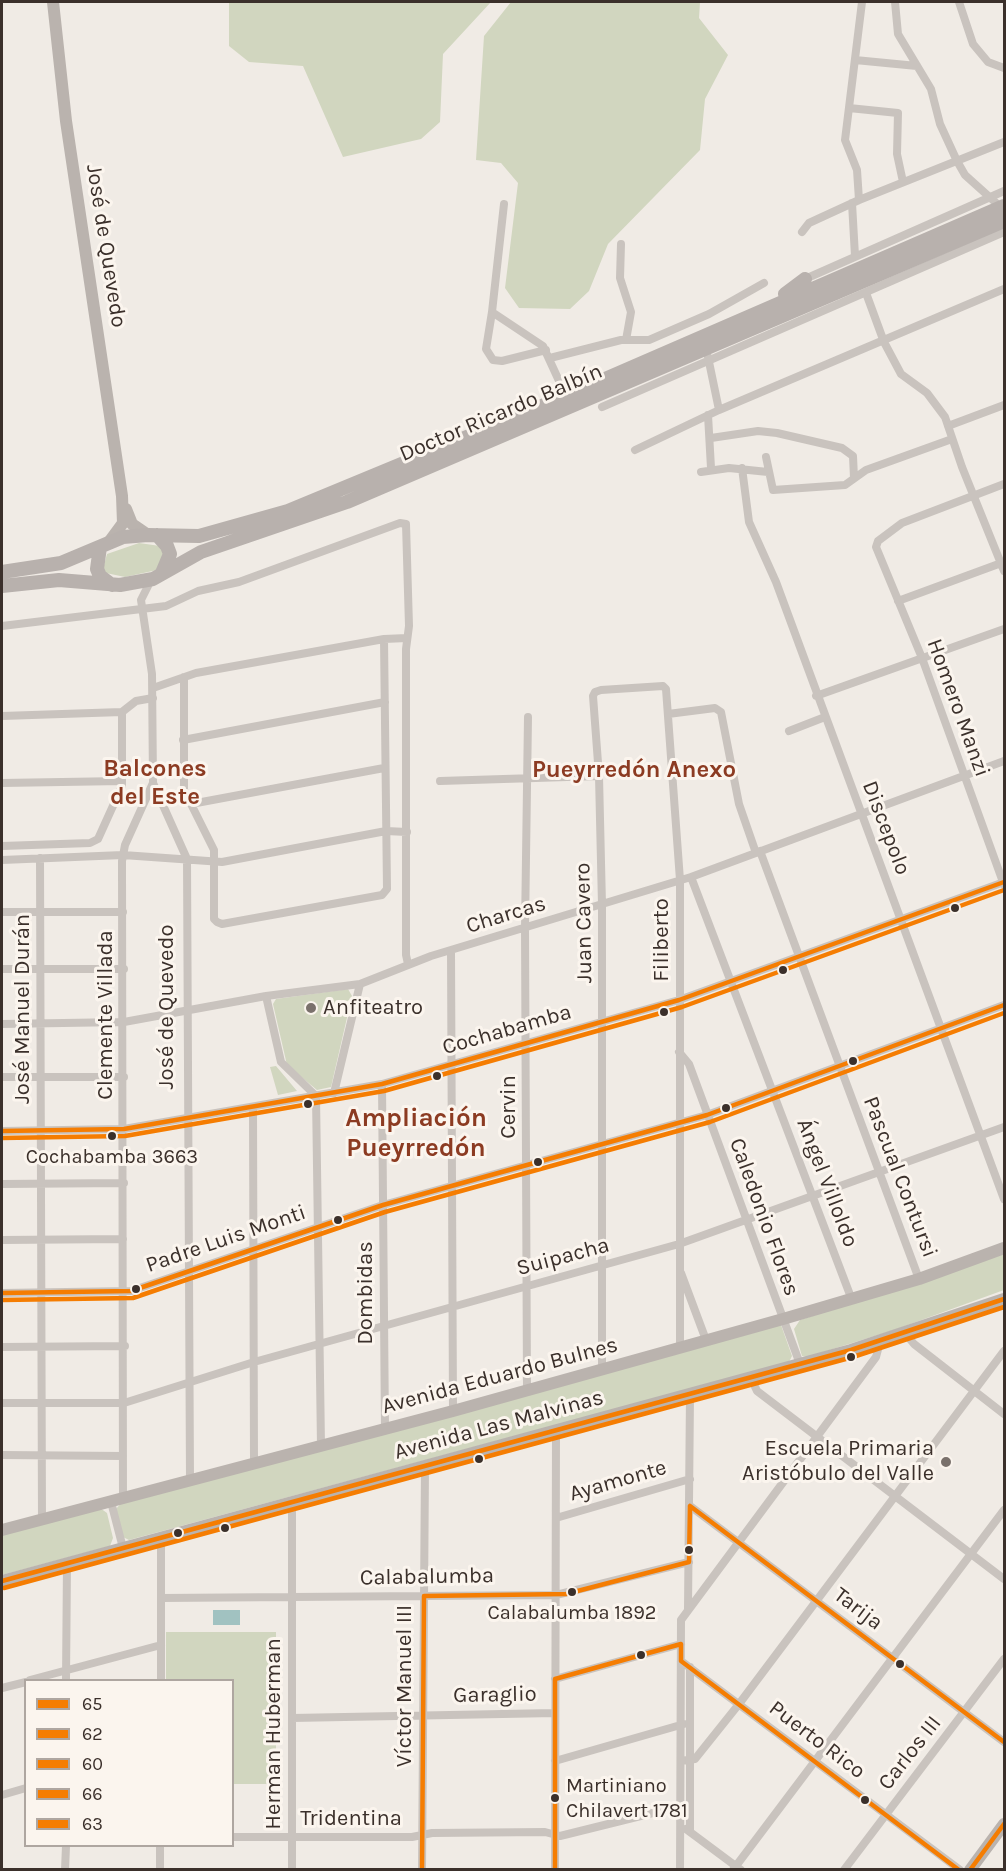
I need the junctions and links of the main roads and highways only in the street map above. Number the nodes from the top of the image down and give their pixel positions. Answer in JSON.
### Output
{"nodes":[{"id":1,"x":53,"y":2,"type":"edge"},
{"id":2,"x":1004,"y":211,"type":"edge"},
{"id":3,"x":805,"y":279,"type":"road end"},
{"id":4,"x":765,"y":309,"type":"junction"},
{"id":5,"x":122,"y":496,"type":"junction"},
{"id":6,"x":152,"y":535,"type":"junction"},
{"id":7,"x":104,"y":545,"type":"junction"},
{"id":8,"x":2,"y":572,"type":"edge"},
{"id":9,"x":157,"y":577,"type":"junction"},
{"id":10,"x":116,"y":585,"type":"junction"},
{"id":11,"x":2,"y":586,"type":"edge"},
{"id":12,"x":1005,"y":1248,"type":"edge"},
{"id":13,"x":1005,"y":1299,"type":"edge"},
{"id":14,"x":2,"y":1530,"type":"edge"},
{"id":15,"x":2,"y":1581,"type":"edge"},
{"id":16,"x":1005,"y":1824,"type":"edge"},
{"id":17,"x":970,"y":1869,"type":"edge"}],
"edges":[{"from":1,"to":5,"type":"main road","name":"José de Quevedo"},
{"from":2,"to":4,"type":"main road","name":"Doctor Ricardo Balbín"},
{"from":2,"to":9,"type":"main road","name":"Doctor Ricardo Balbín"},
{"from":3,"to":4,"type":"main road"},
{"from":4,"to":6,"type":"main road","name":"Doctor Ricardo Balbín"},
{"from":5,"to":6,"type":"main road"},
{"from":5,"to":7,"type":"main road"},
{"from":6,"to":7,"type":"main road","name":"Doctor Ricardo Balbín"},
{"from":6,"to":9,"type":"main road"},
{"from":7,"to":8,"type":"main road","name":"Doctor Ricardo Balbín"},
{"from":7,"to":10,"type":"main road"},
{"from":9,"to":10,"type":"main road","name":"Doctor Ricardo Balbín"},
{"from":10,"to":11,"type":"main road","name":"Doctor Ricardo Balbín"},
{"from":12,"to":14,"type":"main road","name":"Avenida Eduardo Bulnes"},
{"from":13,"to":15,"type":"main road","name":"Avenida Las Malvinas"},
{"from":16,"to":17,"type":"main road"}]}
